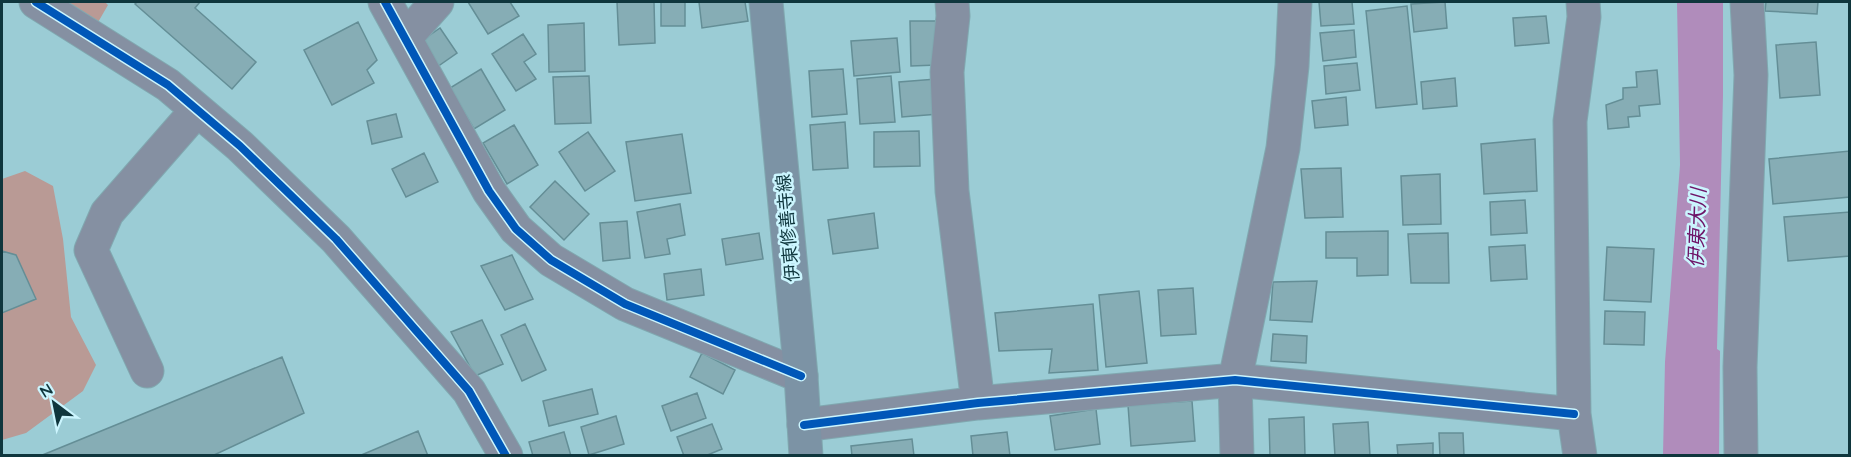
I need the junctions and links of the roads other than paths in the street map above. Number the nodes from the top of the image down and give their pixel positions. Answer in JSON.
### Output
{"nodes":[{"id":1,"x":36,"y":2,"type":"edge"},
{"id":2,"x":385,"y":2,"type":"edge"},
{"id":3,"x":437,"y":2,"type":"edge"},
{"id":4,"x":766,"y":2,"type":"edge"},
{"id":5,"x":952,"y":2,"type":"edge"},
{"id":6,"x":1295,"y":2,"type":"edge"},
{"id":7,"x":1583,"y":2,"type":"edge"},
{"id":8,"x":1747,"y":2,"type":"edge"},
{"id":9,"x":405,"y":38,"type":"junction"},
{"id":10,"x":197,"y":110,"type":"junction"},
{"id":11,"x":147,"y":371,"type":"dead end"},
{"id":12,"x":801,"y":376,"type":"junction"},
{"id":13,"x":1235,"y":380,"type":"junction"},
{"id":14,"x":978,"y":404,"type":"junction"},
{"id":15,"x":1574,"y":414,"type":"junction"},
{"id":16,"x":805,"y":440,"type":"edge"},
{"id":17,"x":506,"y":456,"type":"edge"},
{"id":18,"x":1238,"y":456,"type":"edge"},
{"id":19,"x":1580,"y":456,"type":"edge"},
{"id":20,"x":1741,"y":456,"type":"edge"}],
"edges":[{"from":1,"to":10,"type":"street"},
{"from":2,"to":9,"type":"street"},
{"from":3,"to":9,"type":"street"},
{"from":4,"to":12,"type":"main road","name":"伊東修善寺線"},
{"from":5,"to":14,"type":"street"},
{"from":6,"to":13,"type":"street"},
{"from":7,"to":15,"type":"street"},
{"from":8,"to":20,"type":"street"},
{"from":9,"to":12,"type":"street"},
{"from":10,"to":11,"type":"street"},
{"from":10,"to":17,"type":"street"},
{"from":12,"to":16,"type":"main road","name":"伊東修善寺線"},
{"from":13,"to":14,"type":"street"},
{"from":13,"to":15,"type":"street"},
{"from":13,"to":18,"type":"street"},
{"from":14,"to":16,"type":"street"},
{"from":15,"to":19,"type":"street"}]}
